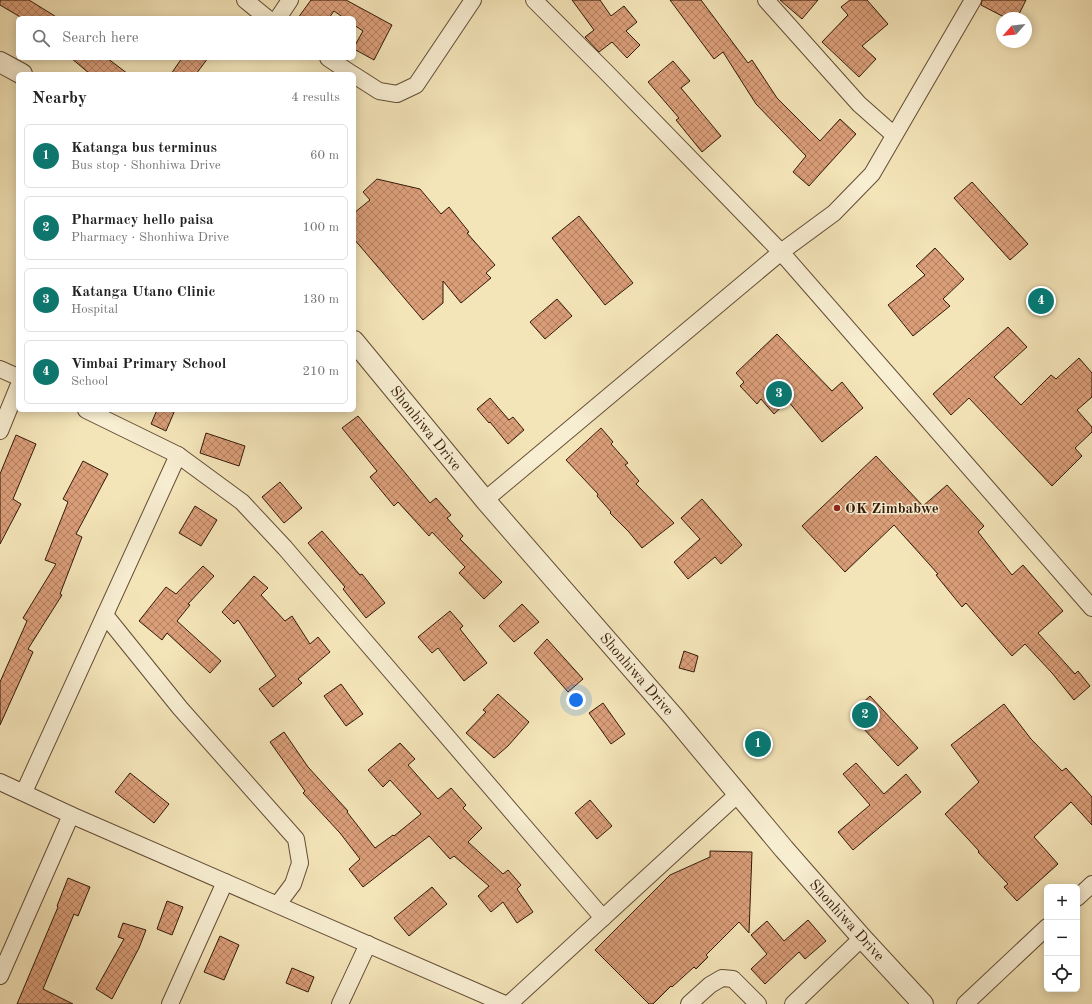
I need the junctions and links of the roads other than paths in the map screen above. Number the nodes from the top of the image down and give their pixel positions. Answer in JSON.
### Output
{"nodes":[{"id":1,"x":245,"y":0,"type":"edge"},
{"id":2,"x":290,"y":0,"type":"edge"},
{"id":3,"x":473,"y":0,"type":"edge"},
{"id":4,"x":534,"y":0,"type":"edge"},
{"id":5,"x":766,"y":0,"type":"edge"},
{"id":6,"x":973,"y":0,"type":"edge"},
{"id":7,"x":265,"y":16,"type":"edge"},
{"id":8,"x":279,"y":16,"type":"edge"},
{"id":9,"x":331,"y":60,"type":"edge"},
{"id":10,"x":0,"y":62,"type":"edge"},
{"id":11,"x":18,"y":72,"type":"edge"},
{"id":12,"x":350,"y":72,"type":"edge"},
{"id":13,"x":356,"y":76,"type":"edge"},
{"id":14,"x":894,"y":136,"type":"junction"},
{"id":15,"x":781,"y":252,"type":"junction"},
{"id":16,"x":356,"y":343,"type":"edge"},
{"id":17,"x":0,"y":369,"type":"edge"},
{"id":18,"x":16,"y":376,"type":"edge"},
{"id":19,"x":16,"y":392,"type":"edge"},
{"id":20,"x":90,"y":412,"type":"edge"},
{"id":21,"x":0,"y":431,"type":"edge"},
{"id":22,"x":178,"y":455,"type":"junction"},
{"id":23,"x":485,"y":500,"type":"junction"},
{"id":24,"x":1092,"y":608,"type":"edge"},
{"id":25,"x":105,"y":615,"type":"junction"},
{"id":26,"x":0,"y":782,"type":"edge"},
{"id":27,"x":24,"y":792,"type":"junction"},
{"id":28,"x":738,"y":794,"type":"junction"},
{"id":29,"x":71,"y":814,"type":"junction"},
{"id":30,"x":225,"y":882,"type":"junction"},
{"id":31,"x":1092,"y":884,"type":"edge"},
{"id":32,"x":1080,"y":895,"type":"edge"},
{"id":33,"x":278,"y":904,"type":"junction"},
{"id":34,"x":603,"y":918,"type":"junction"},
{"id":35,"x":1044,"y":930,"type":"edge"},
{"id":36,"x":862,"y":938,"type":"junction"},
{"id":37,"x":368,"y":944,"type":"junction"},
{"id":38,"x":0,"y":976,"type":"edge"},
{"id":39,"x":170,"y":1004,"type":"edge"},
{"id":40,"x":340,"y":1004,"type":"edge"},
{"id":41,"x":505,"y":1004,"type":"edge"},
{"id":42,"x":509,"y":1004,"type":"edge"},
{"id":43,"x":689,"y":1004,"type":"edge"},
{"id":44,"x":758,"y":1004,"type":"edge"},
{"id":45,"x":793,"y":1004,"type":"edge"},
{"id":46,"x":923,"y":1004,"type":"edge"},
{"id":47,"x":965,"y":1004,"type":"edge"}],
"edges":[{"from":1,"to":7,"type":"street"},
{"from":2,"to":8,"type":"street"},
{"from":3,"to":13,"type":"street"},
{"from":4,"to":15,"type":"street"},
{"from":5,"to":14,"type":"street"},
{"from":6,"to":14,"type":"street"},
{"from":9,"to":12,"type":"street"},
{"from":10,"to":11,"type":"street"},
{"from":14,"to":15,"type":"street"},
{"from":15,"to":23,"type":"street"},
{"from":15,"to":24,"type":"street"},
{"from":16,"to":23,"type":"street","name":"Shonhiwa Drive"},
{"from":17,"to":18,"type":"street"},
{"from":19,"to":21,"type":"street"},
{"from":20,"to":22,"type":"street"},
{"from":22,"to":25,"type":"street"},
{"from":22,"to":34,"type":"street"},
{"from":23,"to":28,"type":"street","name":"Shonhiwa Drive"},
{"from":25,"to":27,"type":"street"},
{"from":25,"to":33,"type":"street"},
{"from":26,"to":27,"type":"street"},
{"from":27,"to":29,"type":"street"},
{"from":28,"to":34,"type":"street"},
{"from":28,"to":36,"type":"street","name":"Shonhiwa Drive"},
{"from":29,"to":30,"type":"street"},
{"from":29,"to":38,"type":"street"},
{"from":30,"to":33,"type":"street"},
{"from":30,"to":39,"type":"street"},
{"from":31,"to":32,"type":"street"},
{"from":33,"to":37,"type":"street"},
{"from":34,"to":42,"type":"street"},
{"from":35,"to":47,"type":"street"},
{"from":36,"to":45,"type":"street"},
{"from":36,"to":46,"type":"street","name":"Shonhiwa Drive"},
{"from":37,"to":40,"type":"street"},
{"from":37,"to":41,"type":"street"},
{"from":43,"to":44,"type":"street"}]}
